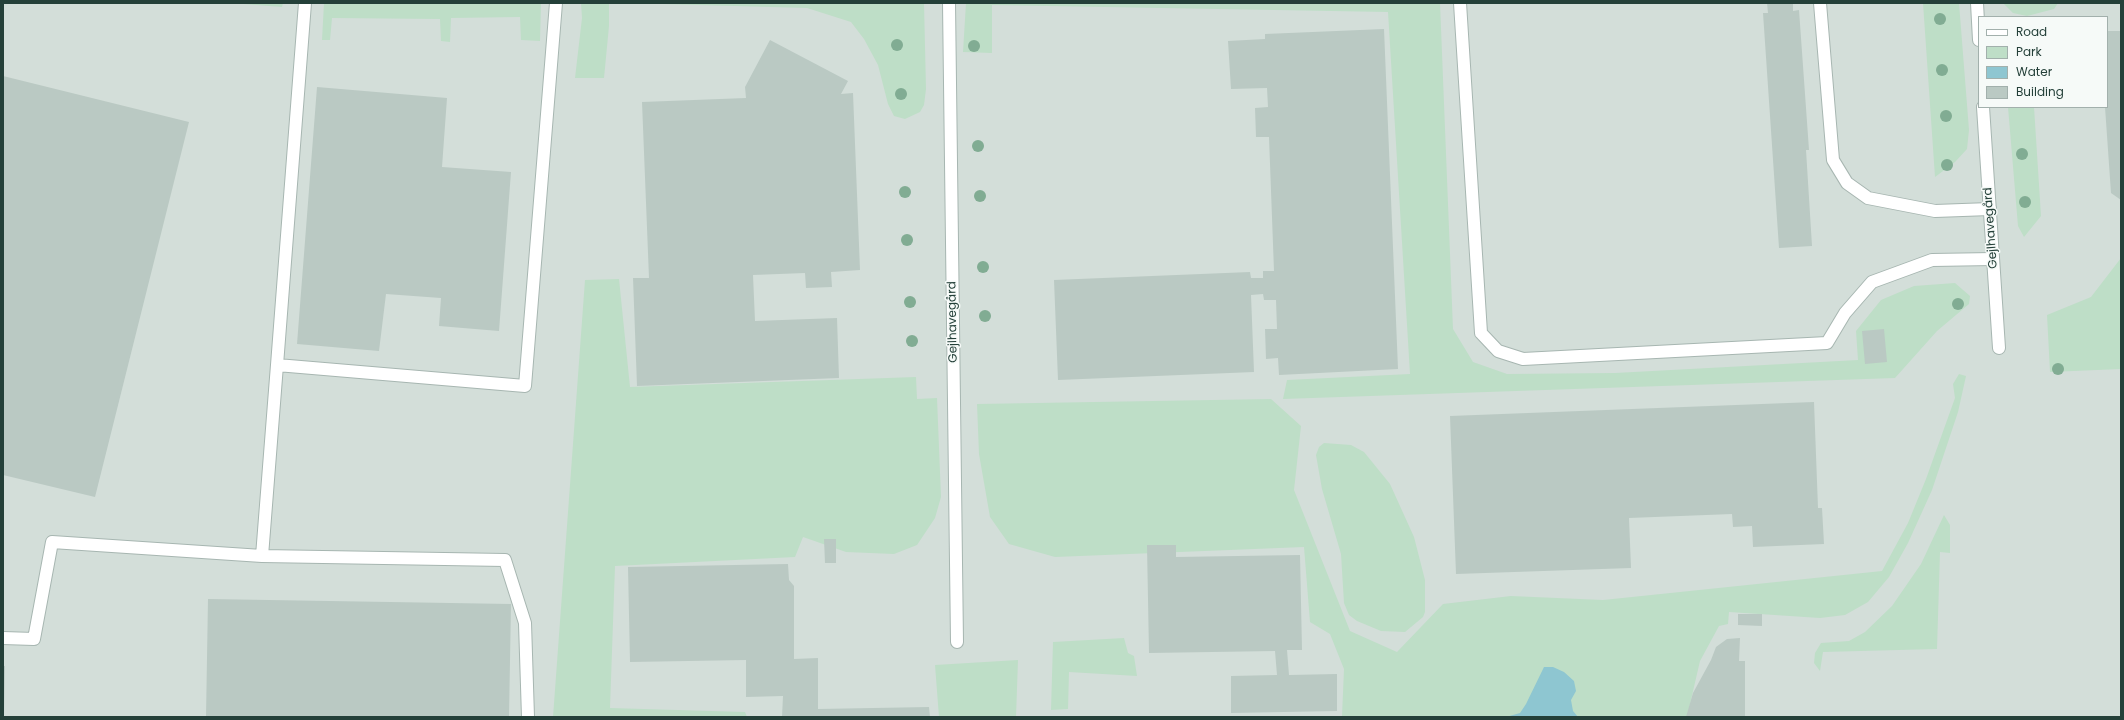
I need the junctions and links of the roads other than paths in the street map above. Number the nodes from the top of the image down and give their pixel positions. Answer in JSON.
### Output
{"nodes":[{"id":1,"x":305,"y":3,"type":"edge"},
{"id":2,"x":556,"y":3,"type":"edge"},
{"id":3,"x":949,"y":3,"type":"edge"},
{"id":4,"x":1460,"y":3,"type":"edge"},
{"id":5,"x":1820,"y":3,"type":"edge"},
{"id":6,"x":1977,"y":3,"type":"edge"},
{"id":7,"x":1978,"y":22,"type":"edge"},
{"id":8,"x":1983,"y":108,"type":"edge"},
{"id":9,"x":1990,"y":209,"type":"junction"},
{"id":10,"x":1993,"y":260,"type":"junction"},
{"id":11,"x":1999,"y":348,"type":"dead end"},
{"id":12,"x":277,"y":365,"type":"junction"},
{"id":13,"x":262,"y":556,"type":"junction"},
{"id":14,"x":3,"y":638,"type":"edge"},
{"id":15,"x":957,"y":642,"type":"dead end"},
{"id":16,"x":528,"y":717,"type":"edge"}],
"edges":[{"from":1,"to":12,"type":"street"},
{"from":2,"to":12,"type":"street"},
{"from":3,"to":15,"type":"street","name":"Gejlhavegård"},
{"from":4,"to":10,"type":"street"},
{"from":5,"to":9,"type":"street"},
{"from":6,"to":7,"type":"street"},
{"from":8,"to":9,"type":"street","name":"Gejlhavegård"},
{"from":9,"to":10,"type":"street","name":"Gejlhavegård"},
{"from":10,"to":11,"type":"street","name":"Gejlhavegård"},
{"from":12,"to":13,"type":"street"},
{"from":13,"to":14,"type":"street"},
{"from":13,"to":16,"type":"street"}]}
